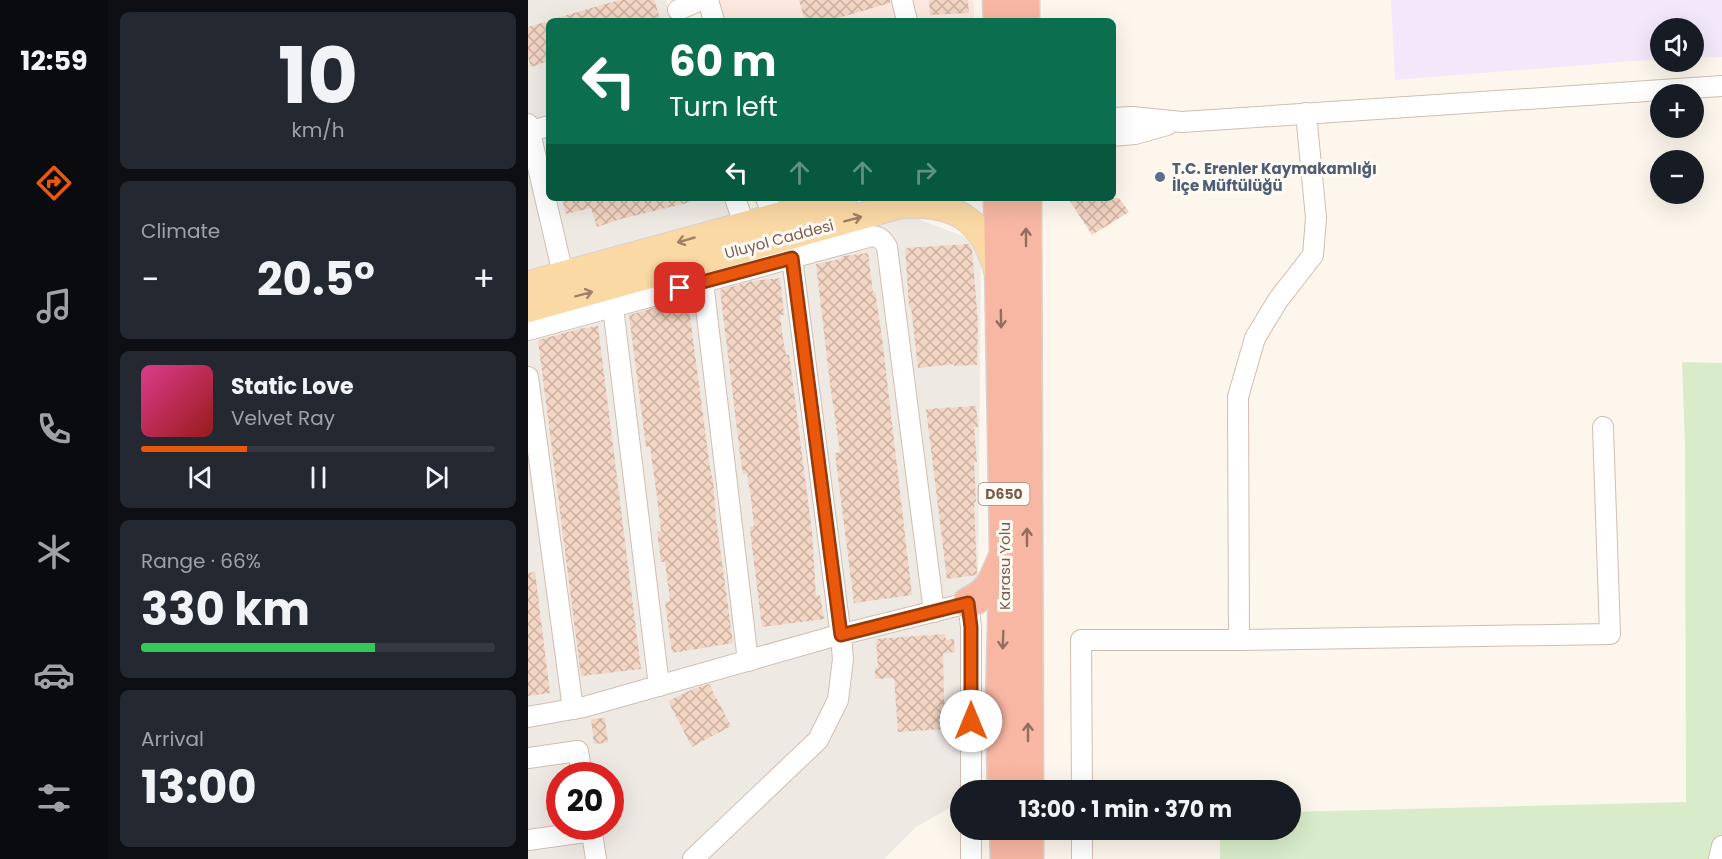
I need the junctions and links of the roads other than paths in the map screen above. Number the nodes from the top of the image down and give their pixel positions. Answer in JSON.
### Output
{"nodes":[{"id":1,"x":701,"y":0,"type":"edge"},
{"id":2,"x":708,"y":0,"type":"edge"},
{"id":3,"x":902,"y":0,"type":"edge"},
{"id":4,"x":998,"y":0,"type":"edge"},
{"id":5,"x":1024,"y":0,"type":"edge"},
{"id":6,"x":678,"y":10,"type":"edge"},
{"id":7,"x":713,"y":18,"type":"edge"},
{"id":8,"x":906,"y":18,"type":"edge"},
{"id":9,"x":999,"y":18,"type":"edge"},
{"id":10,"x":1024,"y":18,"type":"edge"},
{"id":11,"x":1722,"y":86,"type":"edge"},
{"id":12,"x":1305,"y":113,"type":"junction"},
{"id":13,"x":1116,"y":118,"type":"edge"},
{"id":14,"x":1175,"y":122,"type":"junction"},
{"id":15,"x":534,"y":128,"type":"edge"},
{"id":16,"x":1116,"y":136,"type":"edge"},
{"id":17,"x":546,"y":188,"type":"edge"},
{"id":18,"x":548,"y":201,"type":"edge"},
{"id":19,"x":736,"y":201,"type":"edge"},
{"id":20,"x":837,"y":201,"type":"edge"},
{"id":21,"x":916,"y":201,"type":"edge"},
{"id":22,"x":999,"y":201,"type":"edge"},
{"id":23,"x":1026,"y":201,"type":"edge"},
{"id":24,"x":744,"y":224,"type":"junction"},
{"id":25,"x":778,"y":228,"type":"edge"},
{"id":26,"x":563,"y":274,"type":"junction"},
{"id":27,"x":703,"y":282,"type":"junction"},
{"id":28,"x":528,"y":284,"type":"edge"},
{"id":29,"x":1001,"y":285,"type":"junction"},
{"id":30,"x":528,"y":292,"type":"edge"},
{"id":31,"x":613,"y":307,"type":"junction"},
{"id":32,"x":528,"y":309,"type":"edge"},
{"id":33,"x":528,"y":330,"type":"edge"},
{"id":34,"x":528,"y":377,"type":"edge"},
{"id":35,"x":1603,"y":427,"type":"dead end"},
{"id":36,"x":1005,"y":552,"type":"junction"},
{"id":37,"x":968,"y":603,"type":"junction"},
{"id":38,"x":934,"y":612,"type":"junction"},
{"id":39,"x":841,"y":635,"type":"junction"},
{"id":40,"x":1239,"y":640,"type":"junction"},
{"id":41,"x":748,"y":661,"type":"junction"},
{"id":42,"x":659,"y":686,"type":"junction"},
{"id":43,"x":573,"y":708,"type":"junction"},
{"id":44,"x":528,"y":717,"type":"edge"},
{"id":45,"x":528,"y":758,"type":"edge"},
{"id":46,"x":580,"y":762,"type":"edge"},
{"id":47,"x":971,"y":780,"type":"edge"},
{"id":48,"x":1003,"y":780,"type":"edge"},
{"id":49,"x":1028,"y":780,"type":"edge"},
{"id":50,"x":1082,"y":780,"type":"edge"},
{"id":51,"x":546,"y":837,"type":"edge"},
{"id":52,"x":528,"y":840,"type":"edge"},
{"id":53,"x":593,"y":840,"type":"edge"},
{"id":54,"x":971,"y":840,"type":"edge"},
{"id":55,"x":1005,"y":840,"type":"edge"},
{"id":56,"x":1028,"y":840,"type":"edge"},
{"id":57,"x":1082,"y":840,"type":"edge"},
{"id":58,"x":1722,"y":846,"type":"edge"},
{"id":59,"x":596,"y":859,"type":"edge"},
{"id":60,"x":693,"y":859,"type":"edge"},
{"id":61,"x":971,"y":859,"type":"edge"},
{"id":62,"x":1006,"y":859,"type":"edge"},
{"id":63,"x":1028,"y":859,"type":"edge"},
{"id":64,"x":1082,"y":859,"type":"edge"},
{"id":65,"x":1719,"y":859,"type":"edge"}],
"edges":[{"from":1,"to":6,"type":"street"},
{"from":2,"to":7,"type":"street"},
{"from":3,"to":8,"type":"street"},
{"from":4,"to":9,"type":"highway"},
{"from":5,"to":10,"type":"highway"},
{"from":11,"to":12,"type":"street"},
{"from":12,"to":14,"type":"street"},
{"from":12,"to":40,"type":"street"},
{"from":13,"to":14,"type":"street"},
{"from":14,"to":16,"type":"street"},
{"from":15,"to":17,"type":"street"},
{"from":18,"to":26,"type":"street"},
{"from":19,"to":24,"type":"street"},
{"from":20,"to":25,"type":"main road","name":"Uluyol Caddesi"},
{"from":25,"to":21,"type":"main road","name":"Uluyol Caddesi","one_way":true},
{"from":21,"to":29,"type":"main road","name":"Uluyol Caddesi"},
{"from":22,"to":29,"type":"highway","name":"Karasu Yolu","number":"D650"},
{"from":49,"to":23,"type":"highway","name":"Karasu Yolu","number":"D650","one_way":true},
{"from":24,"to":25,"type":"main road","name":"Uluyol Caddesi"},
{"from":24,"to":26,"type":"main road","name":"Uluyol Caddesi","one_way":true},
{"from":25,"to":27,"type":"street"},
{"from":32,"to":25,"type":"main road","name":"Uluyol Caddesi","one_way":true},
{"from":25,"to":38,"type":"street"},
{"from":25,"to":39,"type":"street"},
{"from":26,"to":28,"type":"main road","name":"Uluyol Caddesi"},
{"from":26,"to":30,"type":"main road"},
{"from":27,"to":31,"type":"street"},
{"from":27,"to":41,"type":"street"},
{"from":29,"to":36,"type":"highway","name":"Karasu Yolu","number":"D650","one_way":true},
{"from":31,"to":33,"type":"street"},
{"from":31,"to":42,"type":"street"},
{"from":34,"to":43,"type":"street"},
{"from":35,"to":40,"type":"street"},
{"from":36,"to":37,"type":"highway"},
{"from":36,"to":48,"type":"highway","name":"Karasu Yolu","number":"D650","one_way":true},
{"from":37,"to":38,"type":"street"},
{"from":37,"to":47,"type":"street"},
{"from":38,"to":39,"type":"street"},
{"from":39,"to":41,"type":"street"},
{"from":39,"to":60,"type":"street"},
{"from":40,"to":50,"type":"street"},
{"from":41,"to":42,"type":"street"},
{"from":42,"to":43,"type":"street"},
{"from":43,"to":44,"type":"street"},
{"from":45,"to":46,"type":"street"},
{"from":51,"to":52,"type":"street"},
{"from":53,"to":59,"type":"street"},
{"from":54,"to":61,"type":"street"},
{"from":55,"to":62,"type":"highway"},
{"from":56,"to":63,"type":"highway"},
{"from":57,"to":64,"type":"street"},
{"from":58,"to":65,"type":"street"}]}
